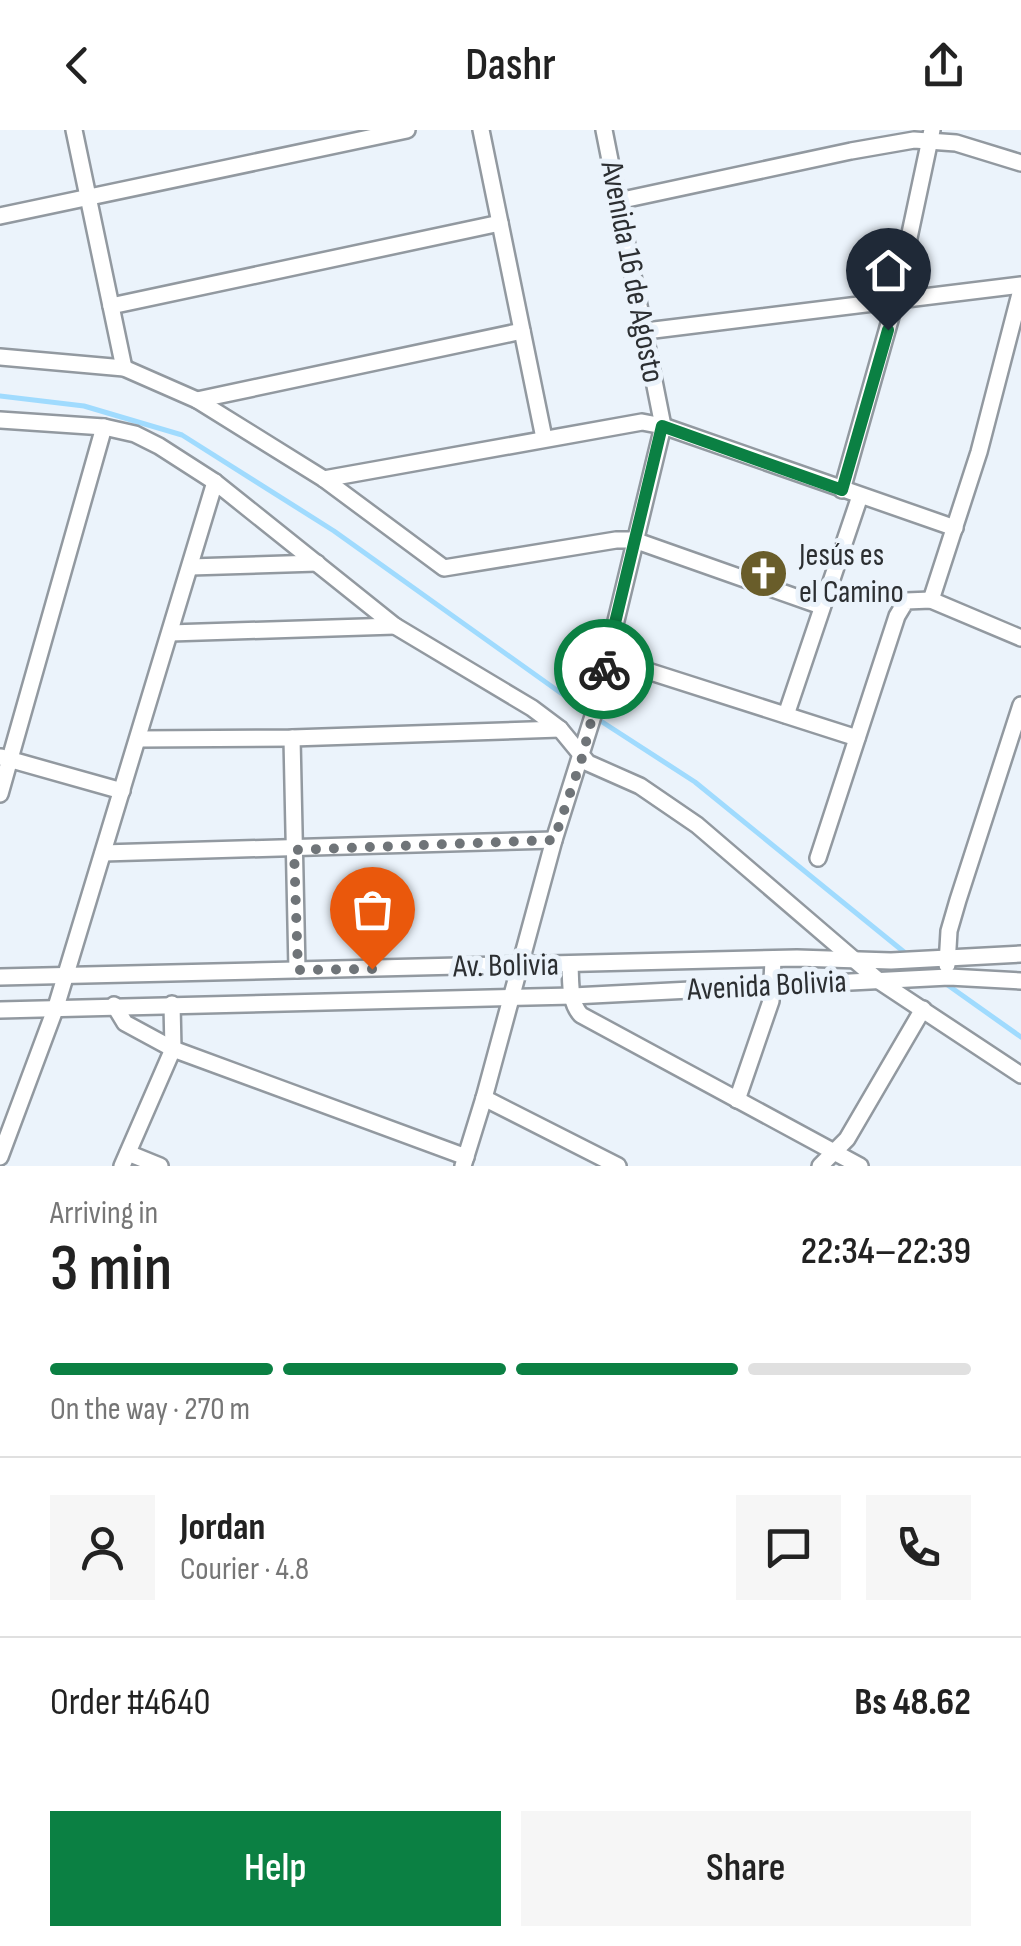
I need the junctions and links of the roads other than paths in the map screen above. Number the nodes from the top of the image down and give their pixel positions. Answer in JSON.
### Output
{"nodes":[{"id":1,"x":74,"y":130,"type":"edge"},
{"id":2,"x":407,"y":130,"type":"edge"},
{"id":3,"x":481,"y":130,"type":"edge"},
{"id":4,"x":604,"y":130,"type":"edge"},
{"id":5,"x":931,"y":135,"type":"edge"},
{"id":6,"x":327,"y":138,"type":"edge"},
{"id":7,"x":1021,"y":162,"type":"edge"},
{"id":8,"x":88,"y":198,"type":"junction"},
{"id":9,"x":618,"y":201,"type":"junction"},
{"id":10,"x":0,"y":216,"type":"edge"},
{"id":11,"x":500,"y":223,"type":"junction"},
{"id":12,"x":1021,"y":288,"type":"edge"},
{"id":13,"x":896,"y":299,"type":"junction"},
{"id":14,"x":110,"y":306,"type":"junction"},
{"id":15,"x":522,"y":331,"type":"junction"},
{"id":16,"x":646,"y":331,"type":"junction"},
{"id":17,"x":1014,"y":356,"type":"edge"},
{"id":18,"x":0,"y":357,"type":"edge"},
{"id":19,"x":124,"y":368,"type":"junction"},
{"id":20,"x":197,"y":400,"type":"junction"},
{"id":21,"x":0,"y":420,"type":"edge"},
{"id":22,"x":662,"y":426,"type":"junction"},
{"id":23,"x":104,"y":428,"type":"junction"},
{"id":24,"x":544,"y":438,"type":"junction"},
{"id":25,"x":324,"y":480,"type":"junction"},
{"id":26,"x":216,"y":482,"type":"junction"},
{"id":27,"x":842,"y":490,"type":"junction"},
{"id":28,"x":860,"y":496,"type":"junction"},
{"id":29,"x":955,"y":528,"type":"junction"},
{"id":30,"x":634,"y":540,"type":"junction"},
{"id":31,"x":317,"y":563,"type":"junction"},
{"id":32,"x":190,"y":567,"type":"junction"},
{"id":33,"x":931,"y":600,"type":"junction"},
{"id":34,"x":821,"y":606,"type":"junction"},
{"id":35,"x":395,"y":626,"type":"junction"},
{"id":36,"x":170,"y":633,"type":"junction"},
{"id":37,"x":1021,"y":638,"type":"edge"},
{"id":38,"x":607,"y":658,"type":"junction"},
{"id":39,"x":1021,"y":706,"type":"edge"},
{"id":40,"x":786,"y":715,"type":"junction"},
{"id":41,"x":560,"y":729,"type":"junction"},
{"id":42,"x":292,"y":738,"type":"junction"},
{"id":43,"x":857,"y":738,"type":"junction"},
{"id":44,"x":138,"y":739,"type":"junction"},
{"id":45,"x":5,"y":758,"type":"edge"},
{"id":46,"x":582,"y":758,"type":"junction"},
{"id":47,"x":122,"y":790,"type":"junction"},
{"id":48,"x":0,"y":794,"type":"edge"},
{"id":49,"x":554,"y":840,"type":"junction"},
{"id":50,"x":294,"y":850,"type":"junction"},
{"id":51,"x":104,"y":853,"type":"junction"},
{"id":52,"x":818,"y":858,"type":"dead end"},
{"id":53,"x":1021,"y":954,"type":"edge"},
{"id":54,"x":938,"y":958,"type":"junction"},
{"id":55,"x":772,"y":960,"type":"junction"},
{"id":56,"x":856,"y":961,"type":"junction"},
{"id":57,"x":570,"y":965,"type":"junction"},
{"id":58,"x":520,"y":966,"type":"junction"},
{"id":59,"x":298,"y":970,"type":"junction"},
{"id":60,"x":4,"y":974,"type":"edge"},
{"id":61,"x":66,"y":976,"type":"junction"},
{"id":62,"x":949,"y":977,"type":"junction"},
{"id":63,"x":879,"y":981,"type":"junction"},
{"id":64,"x":1021,"y":982,"type":"edge"},
{"id":65,"x":773,"y":986,"type":"junction"},
{"id":66,"x":512,"y":996,"type":"junction"},
{"id":67,"x":572,"y":996,"type":"junction"},
{"id":68,"x":172,"y":1004,"type":"junction"},
{"id":69,"x":114,"y":1005,"type":"junction"},
{"id":70,"x":56,"y":1007,"type":"junction"},
{"id":71,"x":923,"y":1009,"type":"junction"},
{"id":72,"x":0,"y":1010,"type":"edge"},
{"id":73,"x":174,"y":1049,"type":"junction"},
{"id":74,"x":1021,"y":1074,"type":"edge"},
{"id":75,"x":484,"y":1098,"type":"junction"},
{"id":76,"x":737,"y":1100,"type":"junction"},
{"id":77,"x":830,"y":1152,"type":"junction"},
{"id":78,"x":1,"y":1153,"type":"edge"},
{"id":79,"x":125,"y":1160,"type":"edge"},
{"id":80,"x":464,"y":1161,"type":"edge"},
{"id":81,"x":160,"y":1166,"type":"edge"},
{"id":82,"x":618,"y":1166,"type":"edge"},
{"id":83,"x":820,"y":1166,"type":"edge"},
{"id":84,"x":860,"y":1166,"type":"edge"}],
"edges":[{"from":1,"to":8,"type":"street"},
{"from":2,"to":6,"type":"street"},
{"from":3,"to":11,"type":"street"},
{"from":4,"to":9,"type":"street","name":"Avenida 16 de Agosto"},
{"from":5,"to":7,"type":"street"},
{"from":5,"to":9,"type":"street"},
{"from":5,"to":13,"type":"street"},
{"from":6,"to":8,"type":"street"},
{"from":8,"to":10,"type":"street"},
{"from":8,"to":14,"type":"street"},
{"from":9,"to":16,"type":"street","name":"Avenida 16 de Agosto"},
{"from":11,"to":14,"type":"street"},
{"from":11,"to":15,"type":"street"},
{"from":12,"to":13,"type":"street"},
{"from":12,"to":17,"type":"street"},
{"from":13,"to":16,"type":"street"},
{"from":13,"to":27,"type":"street"},
{"from":14,"to":19,"type":"street"},
{"from":15,"to":20,"type":"street"},
{"from":15,"to":24,"type":"street"},
{"from":16,"to":22,"type":"street","name":"Avenida 16 de Agosto"},
{"from":17,"to":29,"type":"street"},
{"from":18,"to":19,"type":"street"},
{"from":19,"to":20,"type":"street"},
{"from":20,"to":25,"type":"street"},
{"from":21,"to":23,"type":"street"},
{"from":22,"to":24,"type":"street"},
{"from":22,"to":27,"type":"street"},
{"from":22,"to":30,"type":"street","name":"Avenida 16 de Agosto"},
{"from":23,"to":26,"type":"street"},
{"from":23,"to":45,"type":"street"},
{"from":24,"to":25,"type":"street"},
{"from":25,"to":30,"type":"street"},
{"from":26,"to":31,"type":"street"},
{"from":26,"to":32,"type":"street"},
{"from":27,"to":28,"type":"street"},
{"from":28,"to":29,"type":"street"},
{"from":28,"to":34,"type":"street"},
{"from":29,"to":33,"type":"street"},
{"from":30,"to":34,"type":"street"},
{"from":30,"to":38,"type":"street","name":"Avenida 16 de Agosto"},
{"from":31,"to":32,"type":"street"},
{"from":31,"to":35,"type":"street"},
{"from":32,"to":36,"type":"street"},
{"from":33,"to":37,"type":"street"},
{"from":33,"to":43,"type":"street"},
{"from":34,"to":40,"type":"street"},
{"from":35,"to":36,"type":"street"},
{"from":35,"to":41,"type":"street"},
{"from":36,"to":44,"type":"street"},
{"from":38,"to":40,"type":"street"},
{"from":38,"to":46,"type":"street","name":"Avenida 16 de Agosto"},
{"from":39,"to":54,"type":"street"},
{"from":40,"to":43,"type":"street"},
{"from":41,"to":42,"type":"street"},
{"from":41,"to":46,"type":"street"},
{"from":42,"to":44,"type":"street"},
{"from":42,"to":50,"type":"street"},
{"from":43,"to":52,"type":"street"},
{"from":44,"to":47,"type":"street"},
{"from":45,"to":47,"type":"street"},
{"from":45,"to":48,"type":"street"},
{"from":46,"to":49,"type":"street","name":"Avenida 16 de Agosto"},
{"from":46,"to":56,"type":"street"},
{"from":47,"to":51,"type":"street"},
{"from":49,"to":50,"type":"street"},
{"from":49,"to":58,"type":"street","name":"Avenida 16 de Agosto"},
{"from":50,"to":51,"type":"street"},
{"from":50,"to":59,"type":"street"},
{"from":51,"to":61,"type":"street"},
{"from":53,"to":54,"type":"street","name":"Av. Bolivia"},
{"from":54,"to":56,"type":"street","name":"Av. Bolivia"},
{"from":54,"to":62,"type":"street"},
{"from":55,"to":56,"type":"street","name":"Av. Bolivia"},
{"from":55,"to":57,"type":"street","name":"Av. Bolivia"},
{"from":55,"to":65,"type":"street"},
{"from":56,"to":63,"type":"street"},
{"from":57,"to":58,"type":"street","name":"Av. Bolivia"},
{"from":57,"to":67,"type":"street"},
{"from":58,"to":59,"type":"street","name":"Av. Bolivia"},
{"from":58,"to":66,"type":"street","name":"Avenida 16 de Agosto"},
{"from":59,"to":61,"type":"street","name":"Av. Bolivia"},
{"from":60,"to":61,"type":"street","name":"Av. Bolivia"},
{"from":61,"to":70,"type":"street"},
{"from":62,"to":63,"type":"street","name":"Avenida Bolivia"},
{"from":62,"to":64,"type":"street","name":"Avenida Bolivia"},
{"from":63,"to":65,"type":"street","name":"Avenida Bolivia"},
{"from":63,"to":71,"type":"street"},
{"from":65,"to":67,"type":"street","name":"Avenida Bolivia"},
{"from":65,"to":76,"type":"street"},
{"from":66,"to":67,"type":"street","name":"Avenida Bolivia"},
{"from":66,"to":68,"type":"street","name":"Av. Bolivia"},
{"from":66,"to":75,"type":"street","name":"Avenida 16 de Agosto"},
{"from":67,"to":76,"type":"street"},
{"from":68,"to":69,"type":"street","name":"Av. Bolivia"},
{"from":68,"to":73,"type":"street"},
{"from":69,"to":70,"type":"street","name":"Av. Bolivia"},
{"from":69,"to":73,"type":"street"},
{"from":70,"to":72,"type":"street","name":"Av. Bolivia"},
{"from":70,"to":78,"type":"street"},
{"from":71,"to":74,"type":"street"},
{"from":71,"to":77,"type":"street"},
{"from":73,"to":79,"type":"street"},
{"from":73,"to":80,"type":"street"},
{"from":75,"to":80,"type":"street","name":"Avenida 16 de Agosto"},
{"from":75,"to":82,"type":"street"},
{"from":76,"to":77,"type":"street"},
{"from":77,"to":83,"type":"street"},
{"from":77,"to":84,"type":"street"},
{"from":79,"to":81,"type":"street"}]}
